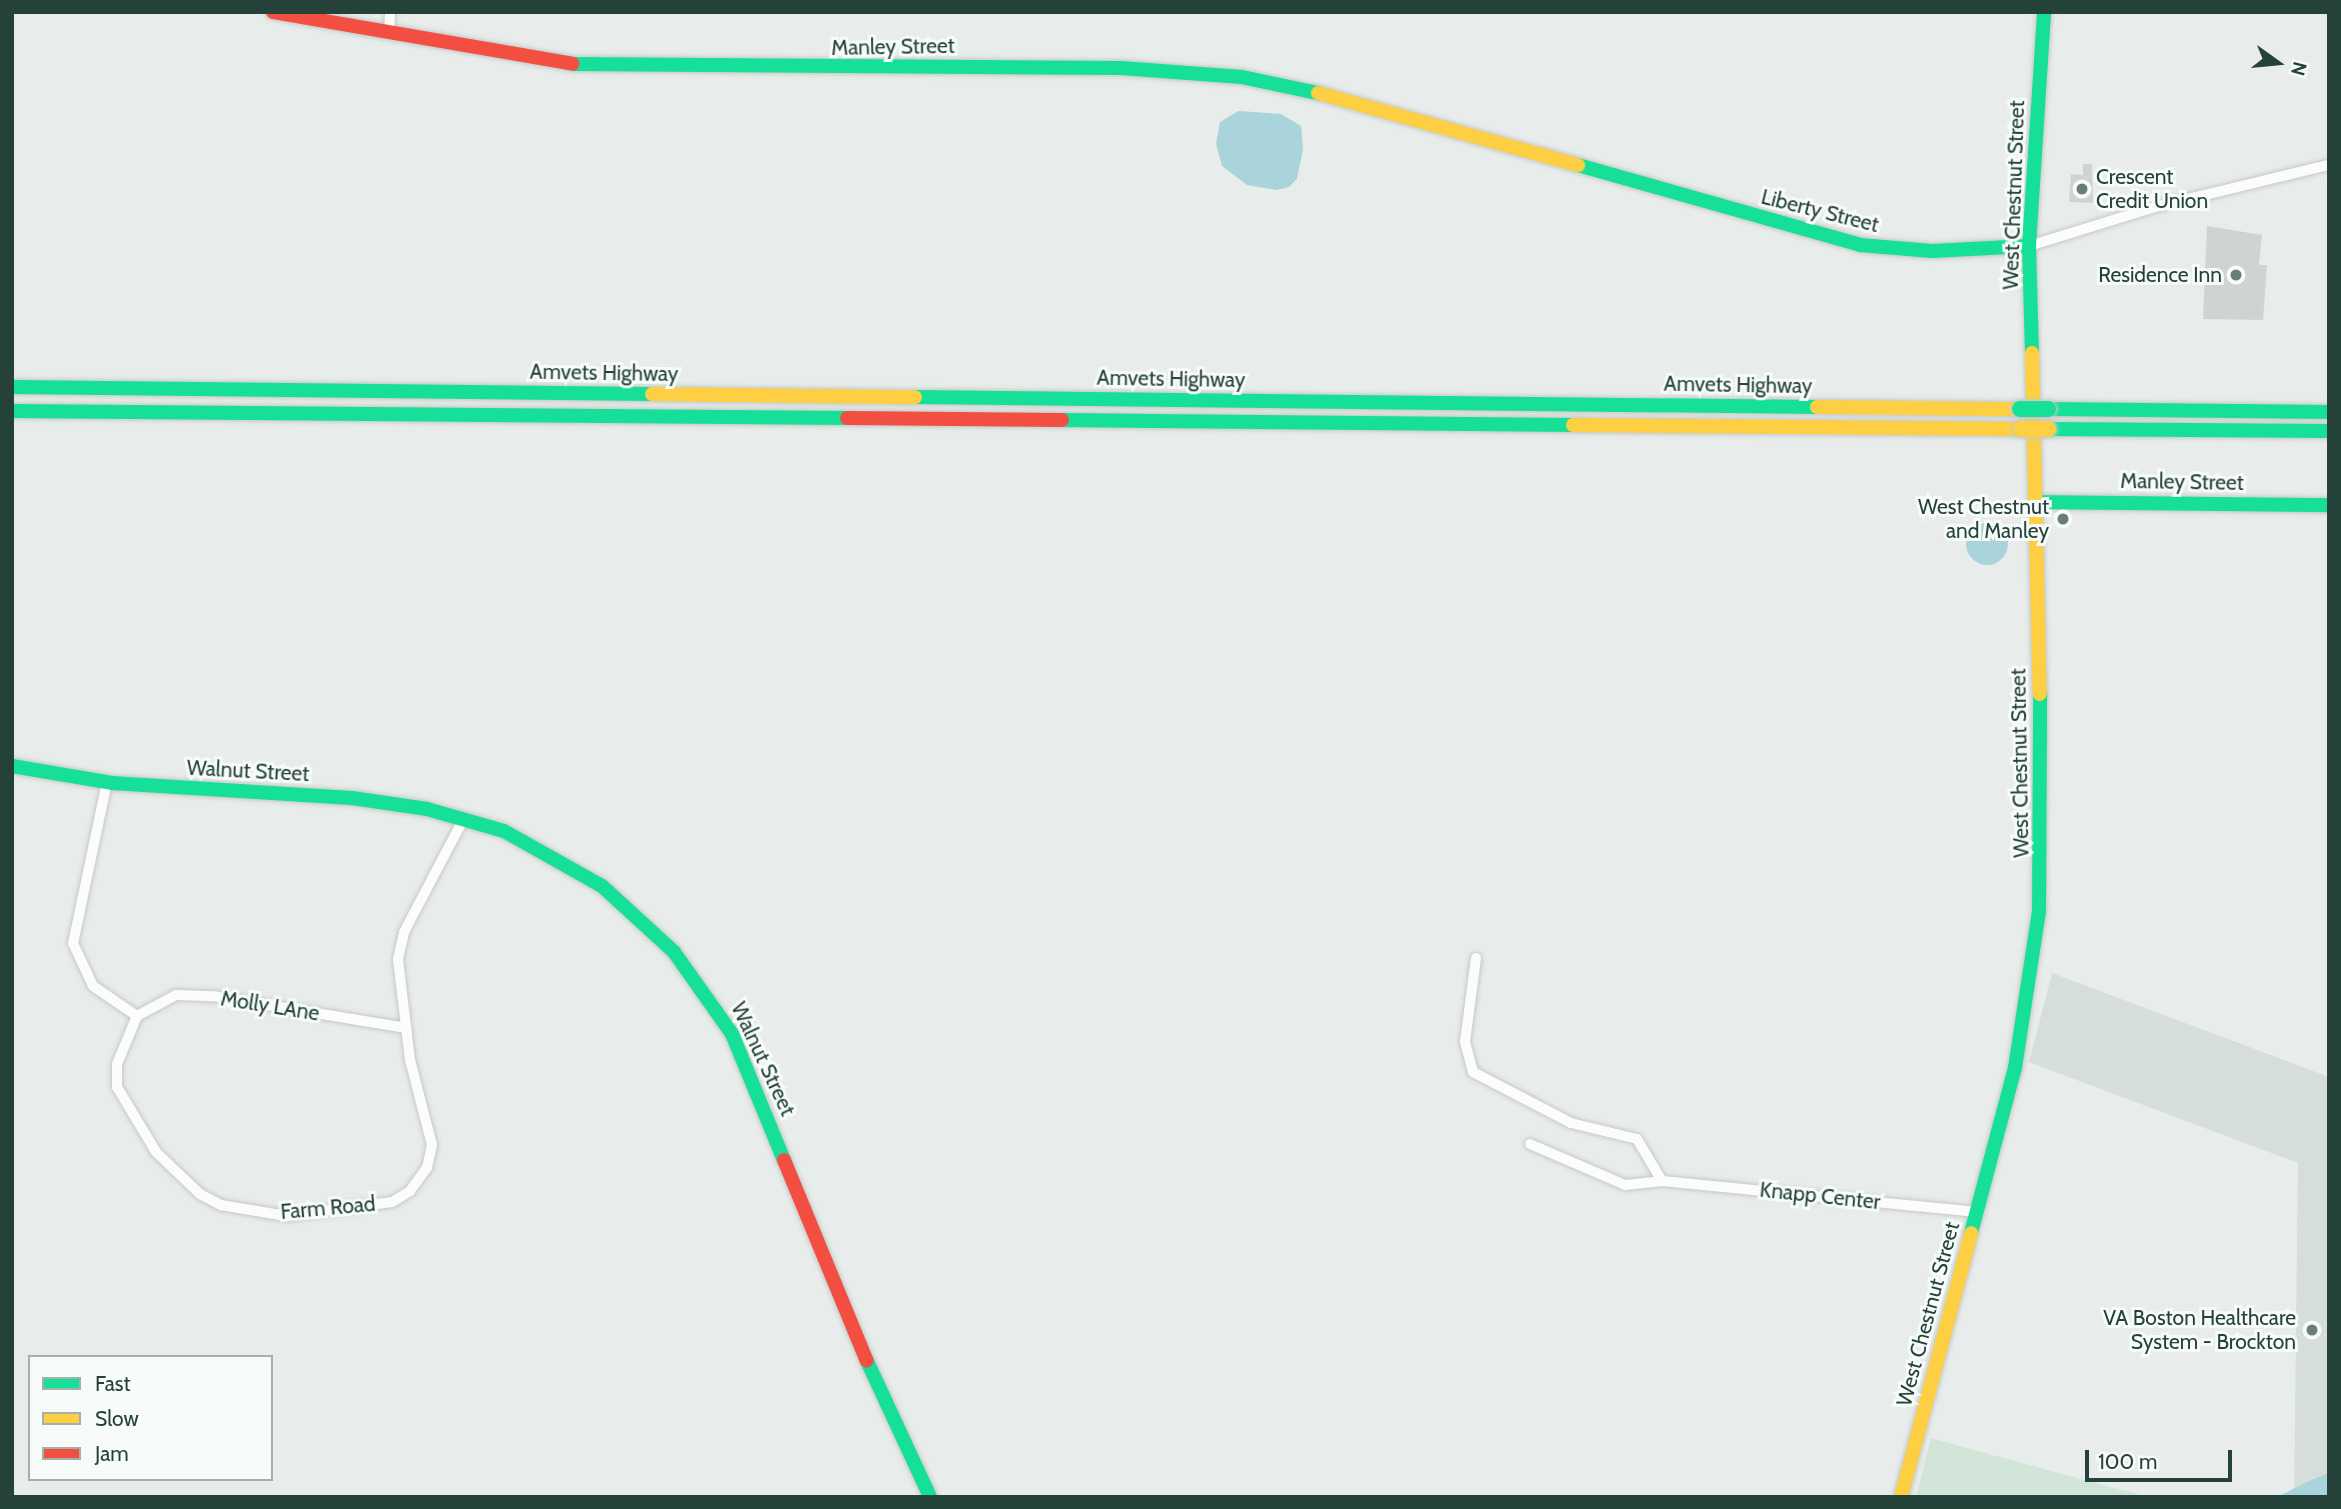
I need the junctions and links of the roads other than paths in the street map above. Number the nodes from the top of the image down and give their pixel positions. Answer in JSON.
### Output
{"nodes":[{"id":1,"x":273,"y":12,"type":"edge"},
{"id":2,"x":390,"y":12,"type":"edge"},
{"id":3,"x":2043,"y":12,"type":"edge"},
{"id":4,"x":389,"y":34,"type":"junction"},
{"id":5,"x":1510,"y":146,"type":"joint"},
{"id":6,"x":2329,"y":164,"type":"edge"},
{"id":7,"x":2029,"y":246,"type":"junction"},
{"id":8,"x":12,"y":387,"type":"edge"},
{"id":9,"x":12,"y":411,"type":"edge"},
{"id":10,"x":2329,"y":412,"type":"edge"},
{"id":11,"x":2329,"y":431,"type":"edge"},
{"id":12,"x":2035,"y":502,"type":"junction"},
{"id":13,"x":2329,"y":505,"type":"edge"},
{"id":14,"x":12,"y":766,"type":"edge"},
{"id":15,"x":107,"y":782,"type":"junction"},
{"id":16,"x":464,"y":818,"type":"junction"},
{"id":17,"x":1476,"y":958,"type":"dead end"},
{"id":18,"x":137,"y":1016,"type":"junction"},
{"id":19,"x":406,"y":1028,"type":"junction"},
{"id":20,"x":1530,"y":1144,"type":"dead end"},
{"id":21,"x":1662,"y":1181,"type":"junction"},
{"id":22,"x":1977,"y":1212,"type":"junction"},
{"id":23,"x":930,"y":1497,"type":"edge"},
{"id":24,"x":1901,"y":1497,"type":"edge"}],
"edges":[{"from":1,"to":4,"type":"main road","name":"Manley Street"},
{"from":2,"to":4,"type":"street"},
{"from":3,"to":7,"type":"main road","name":"West Chestnut Street"},
{"from":4,"to":5,"type":"main road","name":"Manley Street"},
{"from":5,"to":7,"type":"main road","name":"Liberty Street"},
{"from":6,"to":7,"type":"street","name":"Liberty Street"},
{"from":7,"to":12,"type":"main road","name":"West Chestnut Street"},
{"from":8,"to":10,"type":"main road","name":"Amvets Highway","bridge":true},
{"from":9,"to":11,"type":"main road","name":"Amvets Highway","bridge":true},
{"from":12,"to":13,"type":"main road","name":"Manley Street"},
{"from":12,"to":22,"type":"main road","name":"West Chestnut Street"},
{"from":14,"to":15,"type":"main road","name":"Walnut Street"},
{"from":15,"to":16,"type":"main road","name":"Walnut Street"},
{"from":15,"to":18,"type":"street"},
{"from":16,"to":19,"type":"street","name":"Farm Road"},
{"from":16,"to":23,"type":"main road","name":"Walnut Street"},
{"from":17,"to":21,"type":"street"},
{"from":18,"to":19,"type":"street","name":"Molly LAne"},
{"from":18,"to":19,"type":"street","name":"Farm Road"},
{"from":20,"to":21,"type":"street","name":"Knapp Center"},
{"from":21,"to":22,"type":"street","name":"Knapp Center"},
{"from":22,"to":24,"type":"main road","name":"West Chestnut Street"}]}
